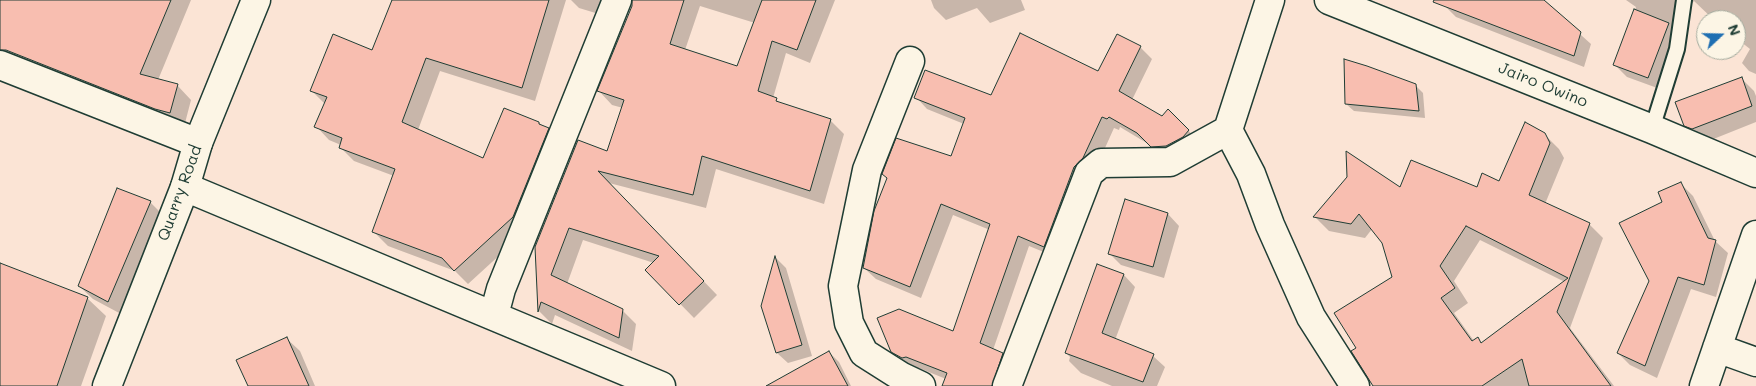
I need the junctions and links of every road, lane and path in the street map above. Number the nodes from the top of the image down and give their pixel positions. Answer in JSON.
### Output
{"nodes":[{"id":1,"x":256,"y":0,"type":"edge"},
{"id":2,"x":616,"y":0,"type":"edge"},
{"id":3,"x":1270,"y":0,"type":"edge"},
{"id":4,"x":1329,"y":0,"type":"edge"},
{"id":5,"x":1684,"y":0,"type":"edge"},
{"id":6,"x":910,"y":61,"type":"dead end"},
{"id":7,"x":0,"y":65,"type":"edge"},
{"id":8,"x":1652,"y":129,"type":"junction"},
{"id":9,"x":1228,"y":130,"type":"junction"},
{"id":10,"x":198,"y":143,"type":"junction"},
{"id":11,"x":1756,"y":174,"type":"edge"},
{"id":12,"x":185,"y":187,"type":"junction"},
{"id":13,"x":1756,"y":235,"type":"edge"},
{"id":14,"x":494,"y":315,"type":"junction"},
{"id":15,"x":1717,"y":348,"type":"junction"},
{"id":16,"x":1756,"y":362,"type":"edge"},
{"id":17,"x":106,"y":386,"type":"edge"},
{"id":18,"x":661,"y":386,"type":"edge"},
{"id":19,"x":921,"y":386,"type":"edge"},
{"id":20,"x":1006,"y":386,"type":"edge"},
{"id":21,"x":1355,"y":386,"type":"edge"},
{"id":22,"x":1704,"y":386,"type":"edge"}],
"edges":[{"from":1,"to":10,"type":"street","name":"Quarry Road"},
{"from":2,"to":14,"type":"street"},
{"from":3,"to":9,"type":"street"},
{"from":4,"to":8,"type":"street","name":"Jairo Owino"},
{"from":5,"to":8,"type":"lane"},
{"from":6,"to":19,"type":"street"},
{"from":7,"to":10,"type":"street"},
{"from":8,"to":11,"type":"street","name":"Jairo Owino"},
{"from":9,"to":20,"type":"street"},
{"from":9,"to":21,"type":"street"},
{"from":10,"to":12,"type":"street","name":"Quarry Road"},
{"from":12,"to":14,"type":"street"},
{"from":12,"to":17,"type":"street","name":"Quarry Road"},
{"from":13,"to":15,"type":"street"},
{"from":14,"to":18,"type":"street"},
{"from":15,"to":16,"type":"street"},
{"from":15,"to":22,"type":"street"}]}
